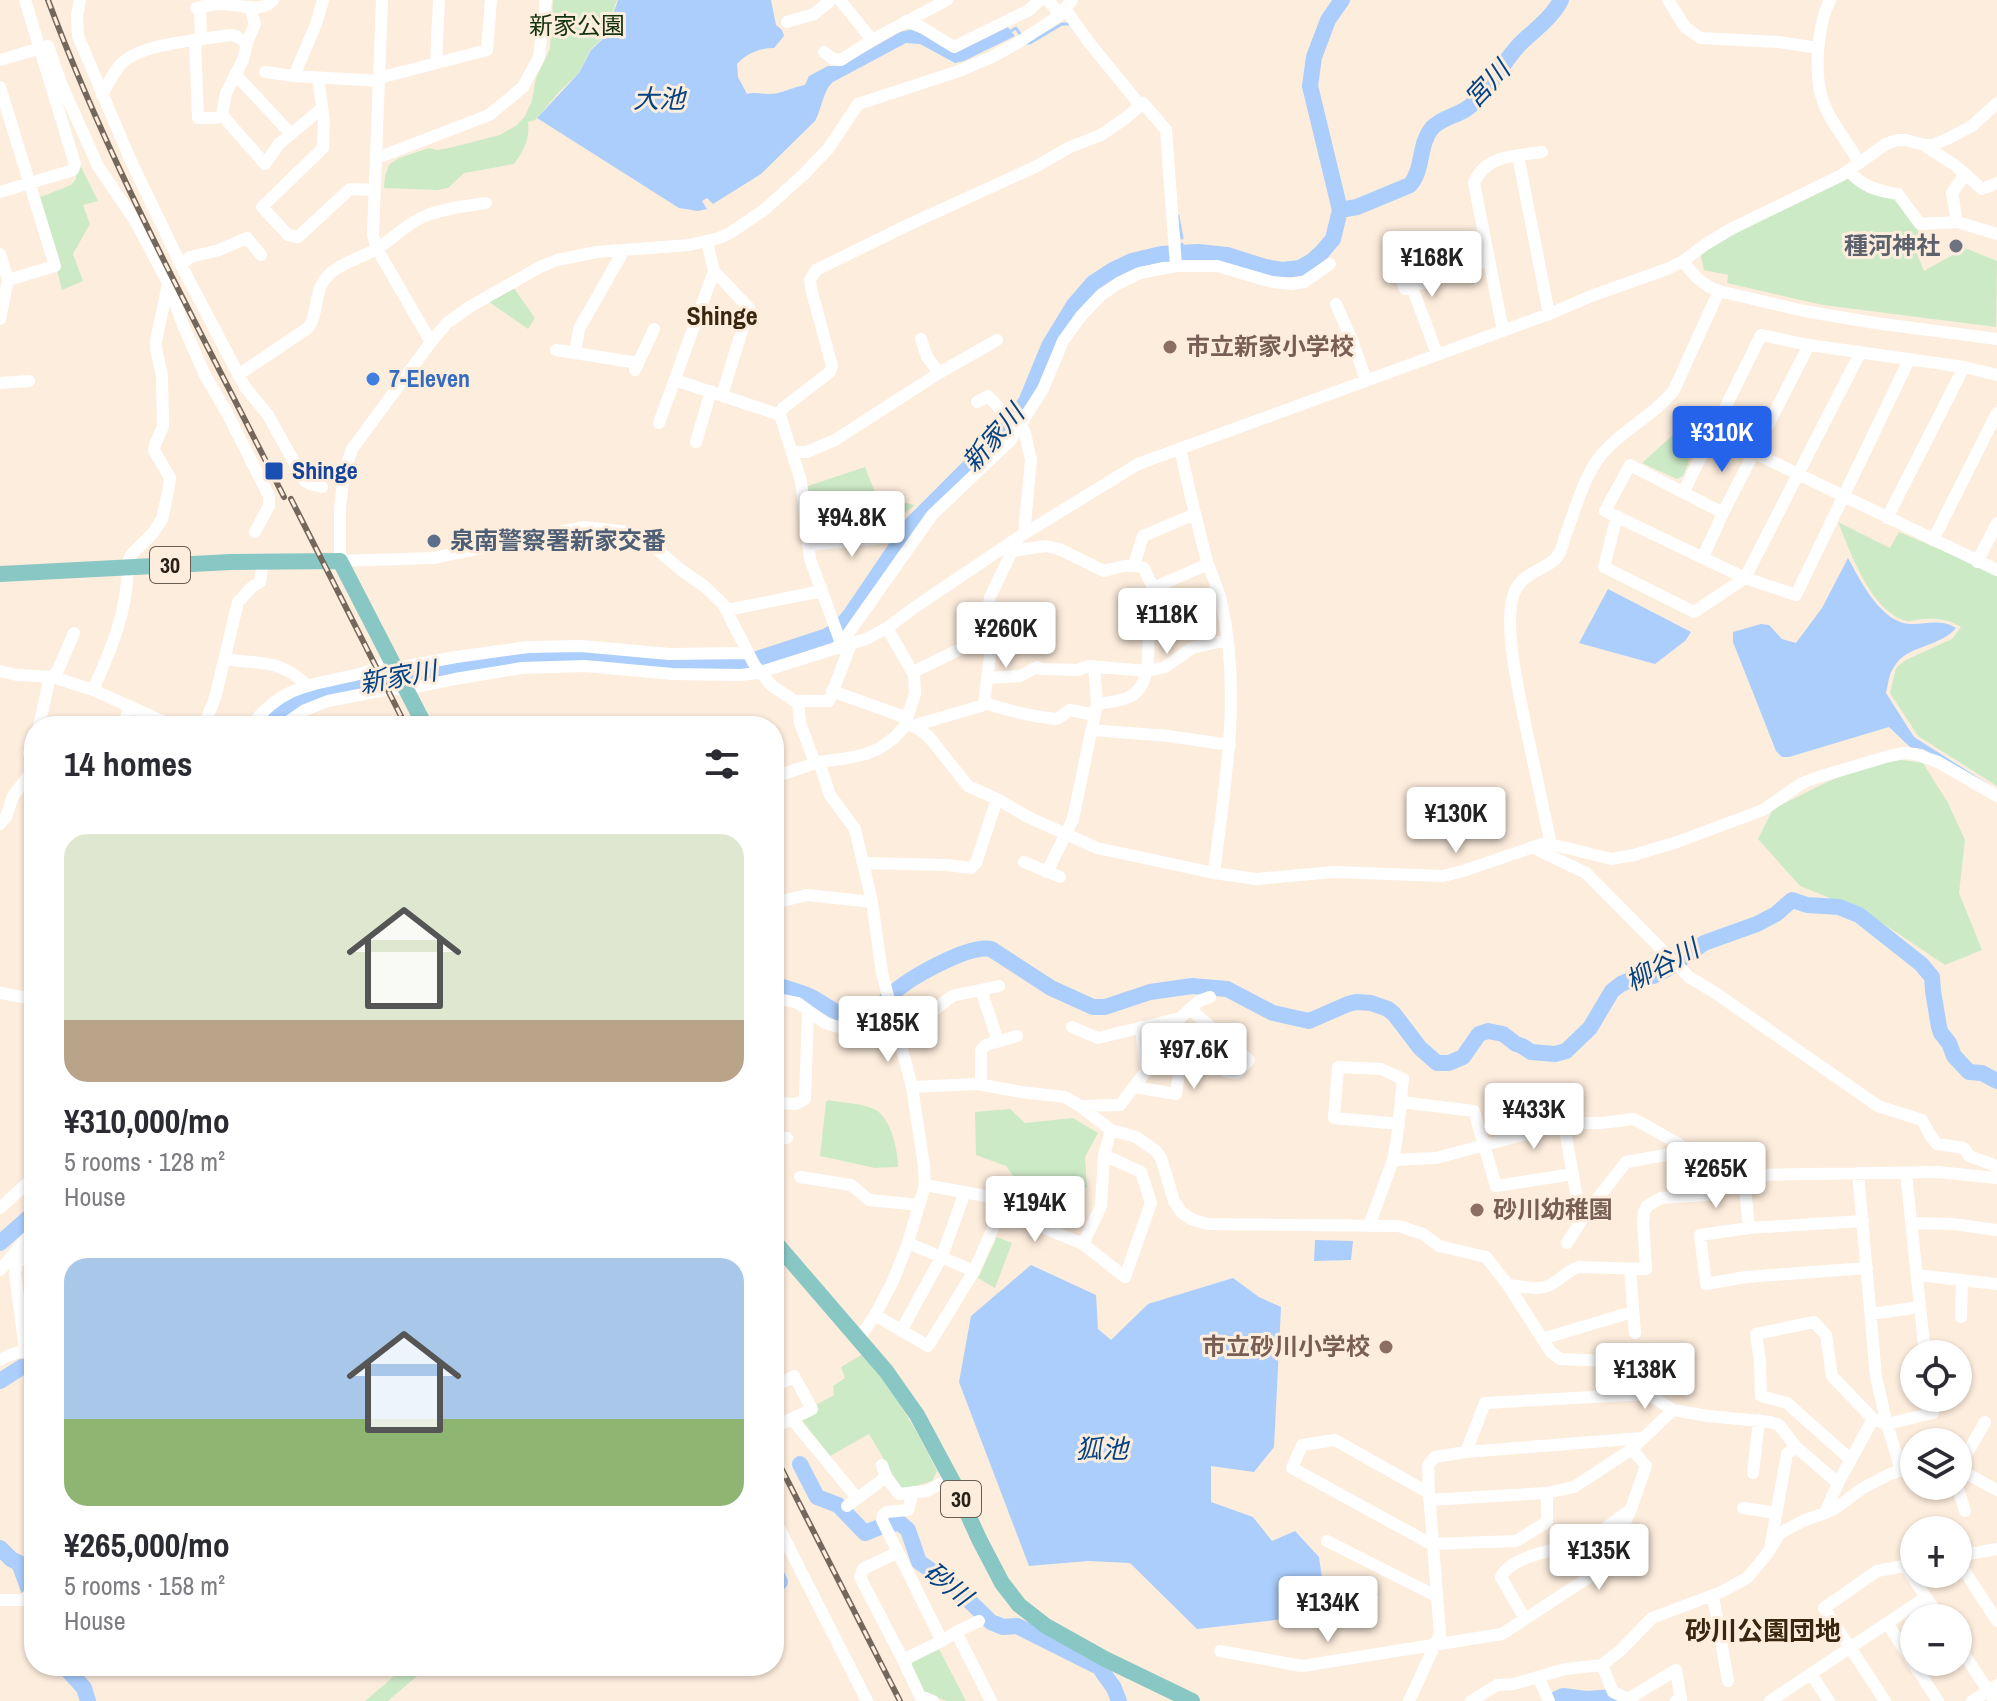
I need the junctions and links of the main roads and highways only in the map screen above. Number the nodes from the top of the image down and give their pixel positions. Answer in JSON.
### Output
{"nodes":[{"id":1,"x":0,"y":574,"type":"edge"},
{"id":2,"x":420,"y":716,"type":"edge"},
{"id":3,"x":784,"y":1253,"type":"edge"},
{"id":4,"x":1192,"y":1701,"type":"edge"}],
"edges":[{"from":1,"to":2,"type":"main road","number":"30"},
{"from":3,"to":4,"type":"main road","number":"30"}]}
